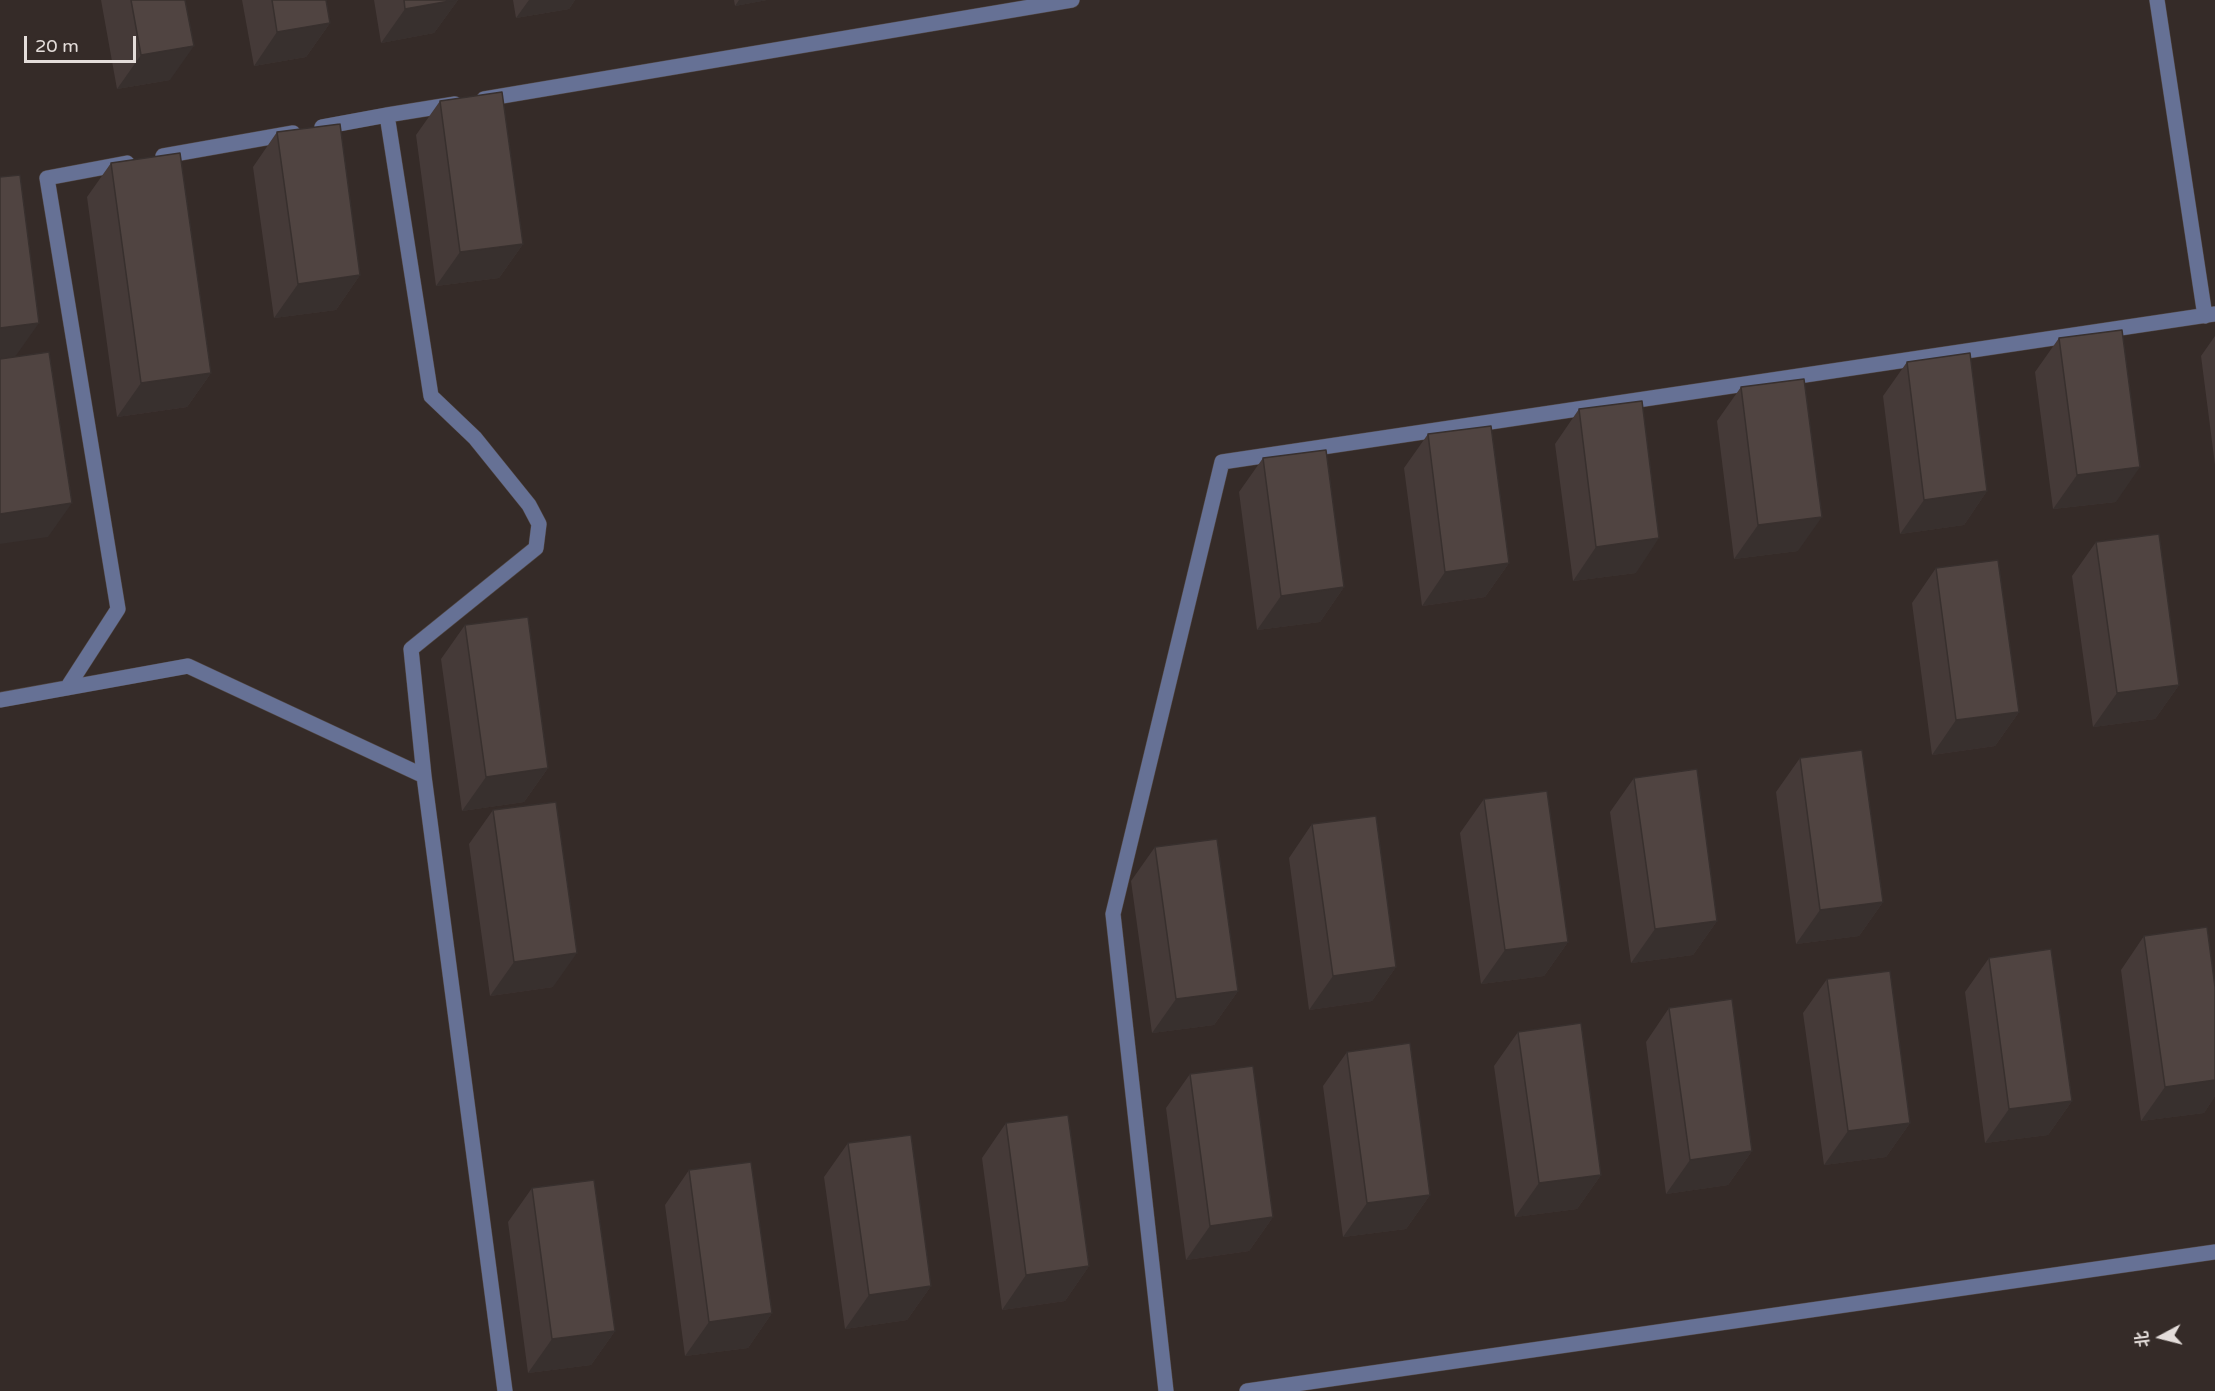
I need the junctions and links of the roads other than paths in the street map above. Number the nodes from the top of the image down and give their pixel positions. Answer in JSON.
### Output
{"nodes":[{"id":1,"x":1071,"y":0,"type":"edge"},
{"id":2,"x":2157,"y":0,"type":"edge"},
{"id":3,"x":387,"y":115,"type":"junction"},
{"id":4,"x":2210,"y":315,"type":"edge"},
{"id":5,"x":67,"y":688,"type":"junction"},
{"id":6,"x":0,"y":700,"type":"edge"},
{"id":7,"x":424,"y":776,"type":"junction"},
{"id":8,"x":2215,"y":1252,"type":"edge"},
{"id":9,"x":505,"y":1391,"type":"edge"},
{"id":10,"x":1166,"y":1391,"type":"edge"},
{"id":11,"x":1247,"y":1391,"type":"edge"}],
"edges":[{"from":1,"to":3,"type":"street"},
{"from":2,"to":4,"type":"street"},
{"from":3,"to":5,"type":"street"},
{"from":3,"to":7,"type":"street"},
{"from":4,"to":10,"type":"street"},
{"from":5,"to":6,"type":"street"},
{"from":5,"to":7,"type":"street"},
{"from":7,"to":9,"type":"street"},
{"from":8,"to":11,"type":"street"}]}
